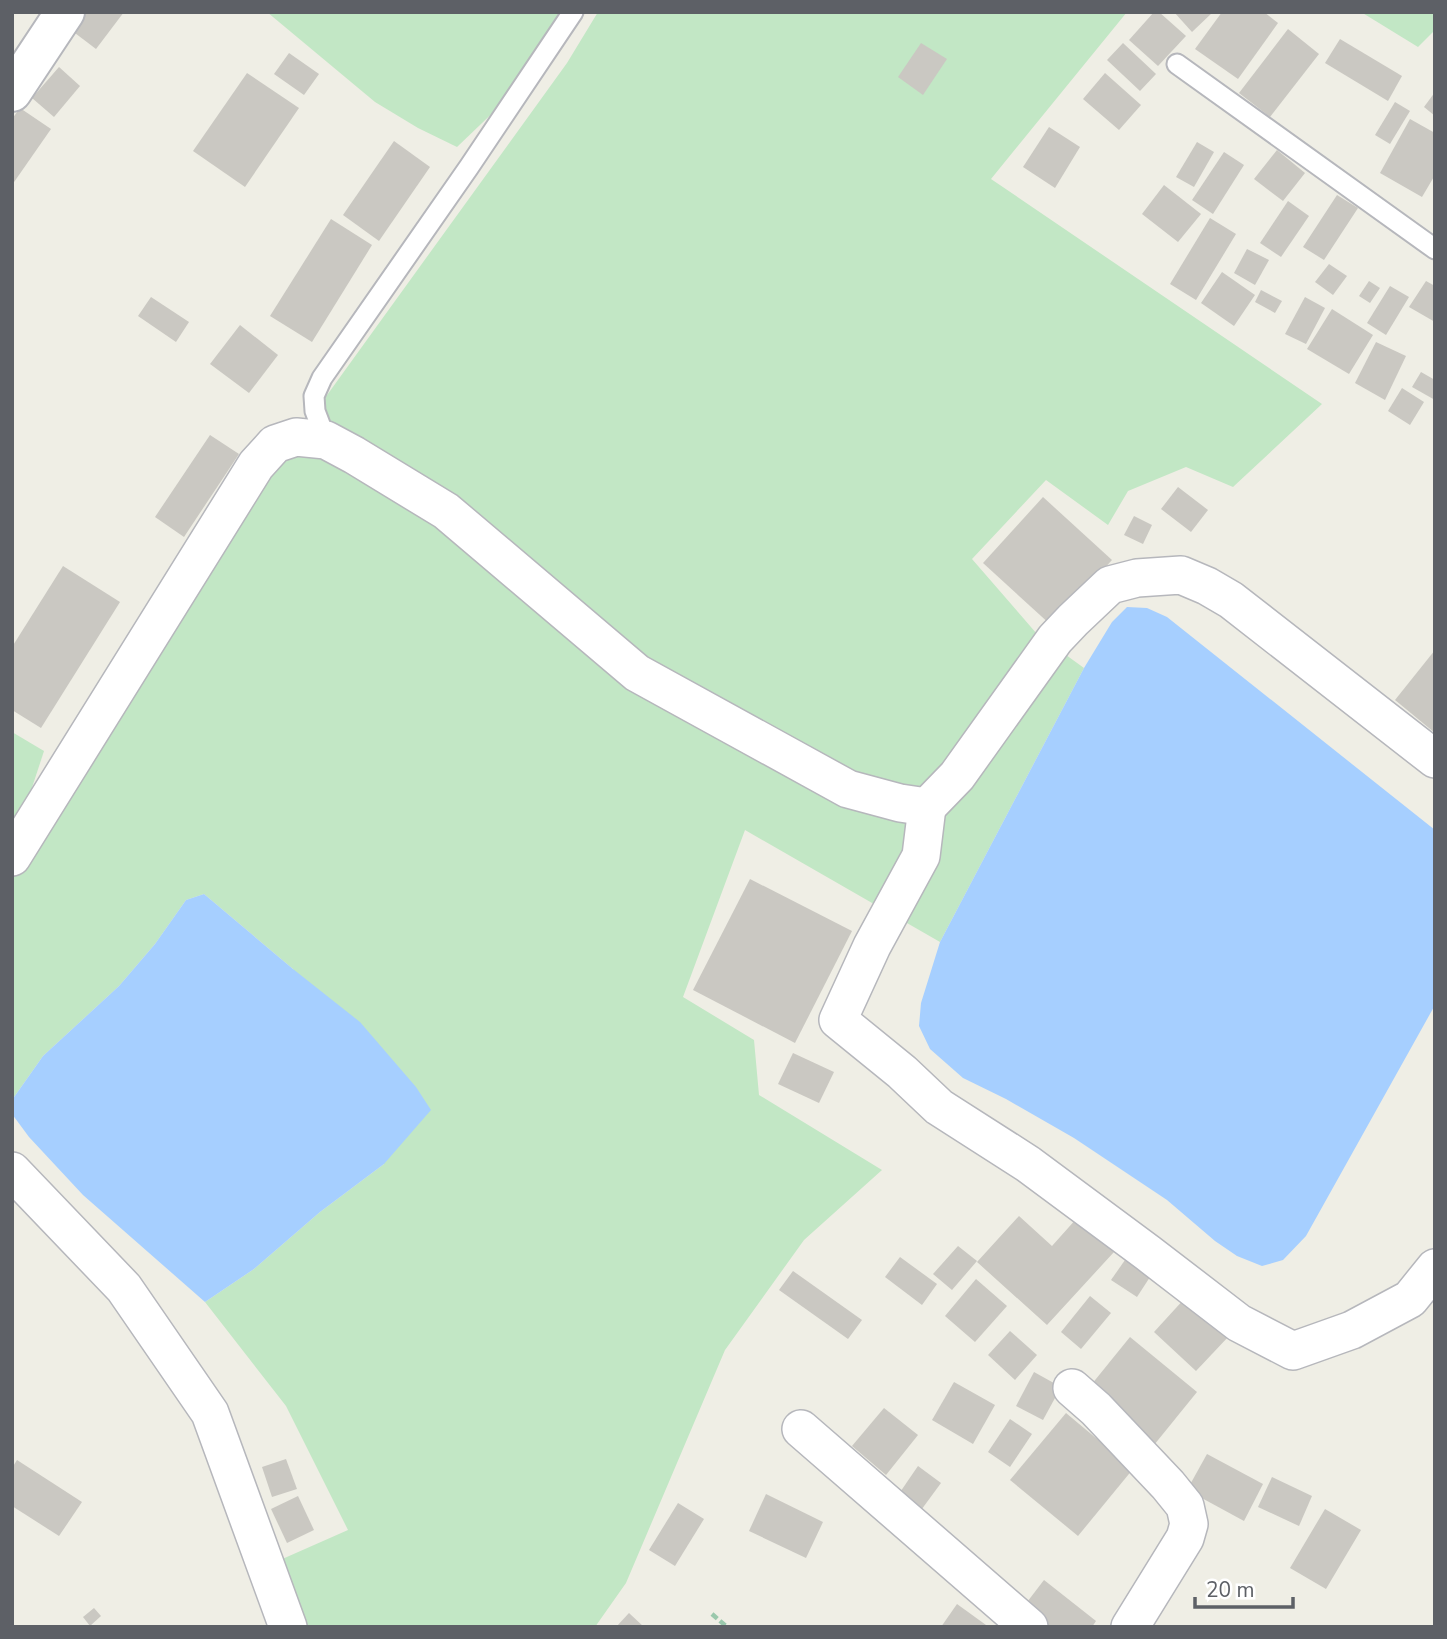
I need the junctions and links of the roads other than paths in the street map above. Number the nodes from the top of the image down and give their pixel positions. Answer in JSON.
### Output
{"nodes":[{"id":1,"x":65,"y":12,"type":"edge"},
{"id":2,"x":573,"y":12,"type":"edge"},
{"id":3,"x":1177,"y":64,"type":"dead end"},
{"id":4,"x":12,"y":92,"type":"edge"},
{"id":5,"x":1435,"y":249,"type":"edge"},
{"id":6,"x":326,"y":440,"type":"junction"},
{"id":7,"x":1435,"y":759,"type":"edge"},
{"id":8,"x":927,"y":807,"type":"junction"},
{"id":9,"x":12,"y":857,"type":"edge"},
{"id":10,"x":12,"y":1171,"type":"edge"},
{"id":11,"x":1435,"y":1268,"type":"edge"},
{"id":12,"x":1072,"y":1388,"type":"dead end"},
{"id":13,"x":801,"y":1429,"type":"dead end"},
{"id":14,"x":288,"y":1627,"type":"edge"},
{"id":15,"x":1029,"y":1627,"type":"edge"},
{"id":16,"x":1130,"y":1627,"type":"edge"}],
"edges":[{"from":1,"to":4,"type":"street"},
{"from":2,"to":6,"type":"lane"},
{"from":3,"to":5,"type":"lane"},
{"from":6,"to":8,"type":"street"},
{"from":6,"to":9,"type":"street"},
{"from":7,"to":8,"type":"street"},
{"from":8,"to":11,"type":"street"},
{"from":10,"to":14,"type":"street"},
{"from":12,"to":16,"type":"street"},
{"from":13,"to":15,"type":"street"}]}
